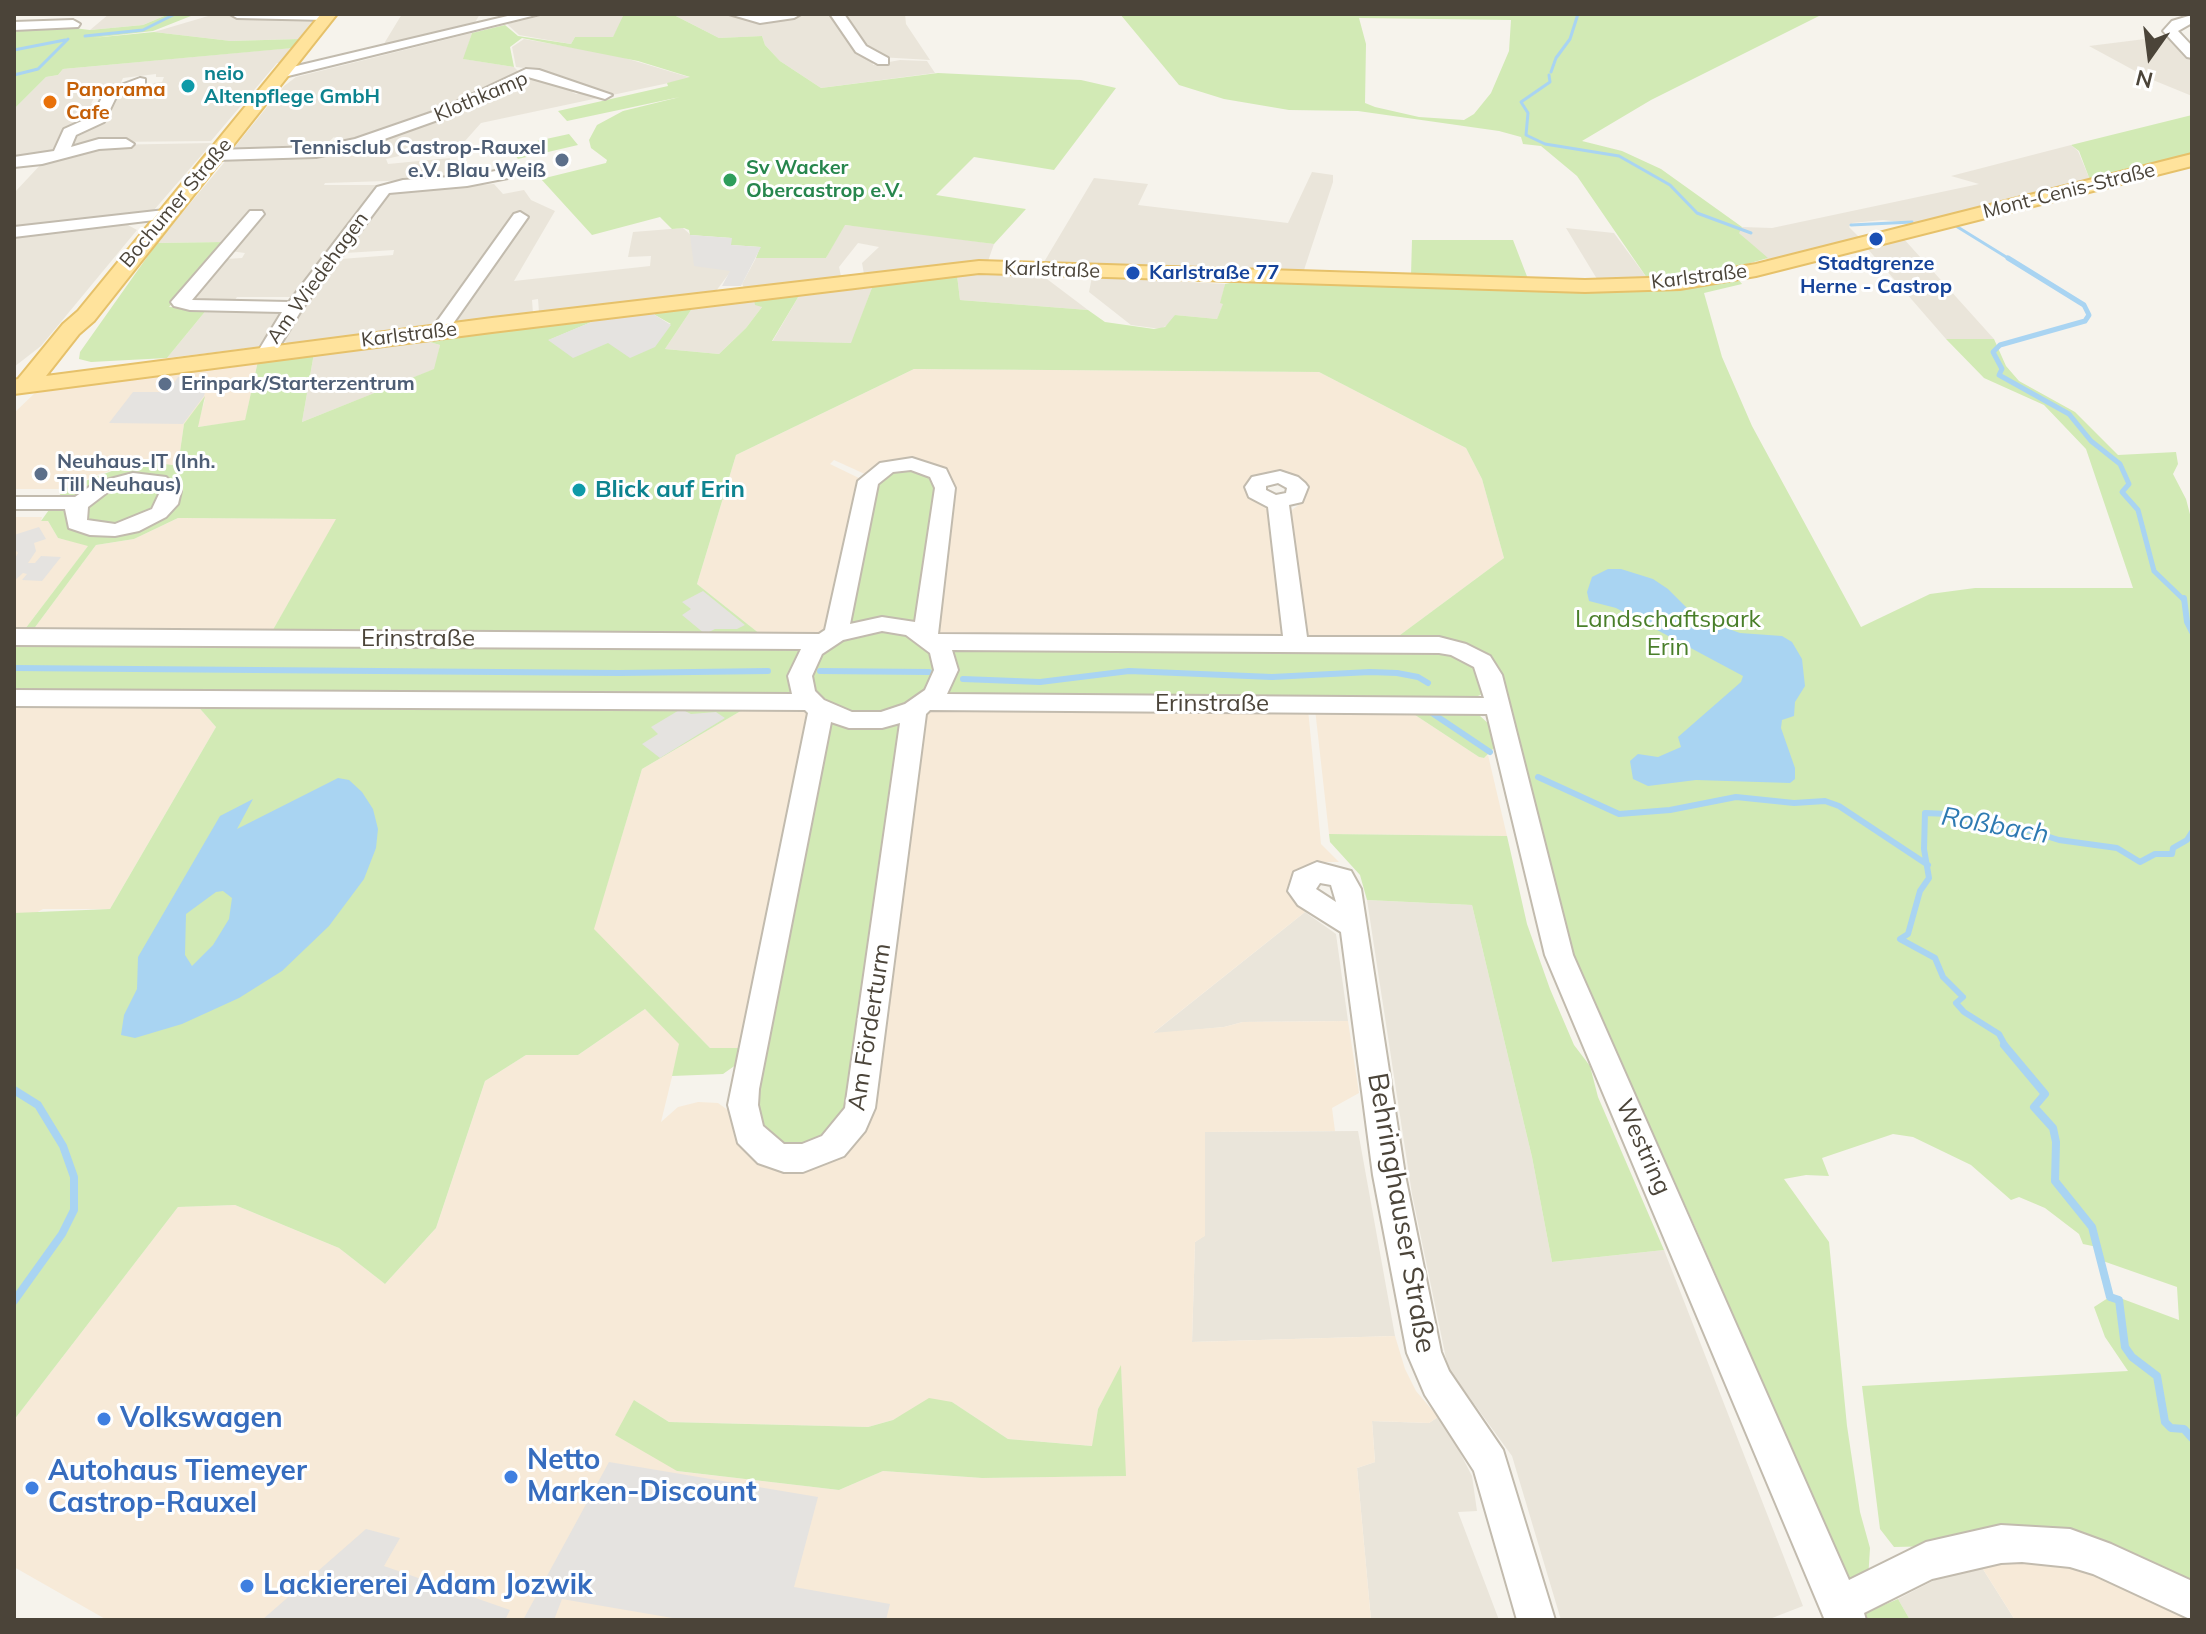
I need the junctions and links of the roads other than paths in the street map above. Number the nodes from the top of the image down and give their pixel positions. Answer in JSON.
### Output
{"nodes":[{"id":1,"x":237,"y":14,"type":"edge"},
{"id":2,"x":533,"y":14,"type":"edge"},
{"id":3,"x":736,"y":14,"type":"edge"},
{"id":4,"x":794,"y":14,"type":"edge"},
{"id":5,"x":837,"y":14,"type":"edge"},
{"id":6,"x":328,"y":15,"type":"edge"},
{"id":7,"x":488,"y":19,"type":"edge"},
{"id":8,"x":2192,"y":19,"type":"edge"},
{"id":9,"x":73,"y":24,"type":"dead end"},
{"id":10,"x":14,"y":26,"type":"edge"},
{"id":11,"x":2192,"y":54,"type":"edge"},
{"id":12,"x":883,"y":61,"type":"dead end"},
{"id":13,"x":284,"y":73,"type":"junction"},
{"id":14,"x":140,"y":82,"type":"dead end"},
{"id":15,"x":605,"y":95,"type":"dead end"},
{"id":16,"x":126,"y":144,"type":"dead end"},
{"id":17,"x":60,"y":155,"type":"junction"},
{"id":18,"x":216,"y":155,"type":"junction"},
{"id":19,"x":2192,"y":160,"type":"edge"},
{"id":20,"x":14,"y":162,"type":"edge"},
{"id":21,"x":507,"y":174,"type":"dead end"},
{"id":22,"x":256,"y":214,"type":"dead end"},
{"id":23,"x":165,"y":215,"type":"junction"},
{"id":24,"x":520,"y":217,"type":"dead end"},
{"id":25,"x":1946,"y":222,"type":"joint"},
{"id":26,"x":14,"y":232,"type":"edge"},
{"id":27,"x":294,"y":307,"type":"junction"},
{"id":28,"x":439,"y":331,"type":"junction"},
{"id":29,"x":266,"y":353,"type":"junction"},
{"id":30,"x":31,"y":380,"type":"edge"},
{"id":31,"x":1278,"y":502,"type":"dead end"},
{"id":32,"x":14,"y":503,"type":"edge"},
{"id":33,"x":80,"y":503,"type":"dead end"},
{"id":34,"x":14,"y":637,"type":"edge"},
{"id":35,"x":829,"y":638,"type":"junction"},
{"id":36,"x":930,"y":639,"type":"junction"},
{"id":37,"x":1296,"y":644,"type":"junction"},
{"id":38,"x":1494,"y":690,"type":"junction"},
{"id":39,"x":14,"y":698,"type":"edge"},
{"id":40,"x":816,"y":706,"type":"junction"},
{"id":41,"x":920,"y":706,"type":"junction"},
{"id":42,"x":1353,"y":926,"type":"dead end"},
{"id":43,"x":2192,"y":1601,"type":"edge"},
{"id":44,"x":1843,"y":1612,"type":"edge"},
{"id":45,"x":1536,"y":1620,"type":"edge"}],
"edges":[{"from":1,"to":6,"type":"street","name":"Bochumer Straße"},
{"from":2,"to":7,"type":"street"},
{"from":3,"to":4,"type":"street"},
{"from":5,"to":12,"type":"street"},
{"from":6,"to":13,"type":"main road","name":"Bochumer Straße"},
{"from":7,"to":13,"type":"street"},
{"from":8,"to":11,"type":"street"},
{"from":9,"to":10,"type":"street"},
{"from":13,"to":18,"type":"main road","name":"Bochumer Straße"},
{"from":14,"to":17,"type":"street"},
{"from":15,"to":18,"type":"street","name":"Klothkamp"},
{"from":16,"to":17,"type":"street"},
{"from":17,"to":20,"type":"street"},
{"from":18,"to":23,"type":"main road","name":"Bochumer Straße"},
{"from":19,"to":25,"type":"main road","name":"Mont-Cenis-Straße"},
{"from":21,"to":27,"type":"street","name":"Am Wiedehagen"},
{"from":22,"to":27,"type":"street"},
{"from":23,"to":26,"type":"street"},
{"from":23,"to":30,"type":"main road","name":"Bochumer Straße"},
{"from":24,"to":28,"type":"street"},
{"from":25,"to":28,"type":"main road","name":"Karlstraße"},
{"from":27,"to":29,"type":"street","name":"Am Wiedehagen"},
{"from":28,"to":29,"type":"main road","name":"Karlstraße"},
{"from":29,"to":30,"type":"main road","name":"Karlstraße"},
{"from":31,"to":37,"type":"street"},
{"from":32,"to":33,"type":"street"},
{"from":34,"to":35,"type":"street","name":"Erinstraße"},
{"from":35,"to":36,"type":"street"},
{"from":35,"to":36,"type":"street"},
{"from":35,"to":40,"type":"street"},
{"from":36,"to":37,"type":"street"},
{"from":36,"to":41,"type":"street"},
{"from":37,"to":38,"type":"street"},
{"from":38,"to":41,"type":"street","name":"Erinstraße"},
{"from":38,"to":44,"type":"street","name":"Westring"},
{"from":39,"to":40,"type":"street"},
{"from":40,"to":41,"type":"street"},
{"from":40,"to":41,"type":"street","name":"Am Förderturm"},
{"from":42,"to":45,"type":"street","name":"Behringhauser Straße"},
{"from":43,"to":44,"type":"street","name":"Westring"}]}
